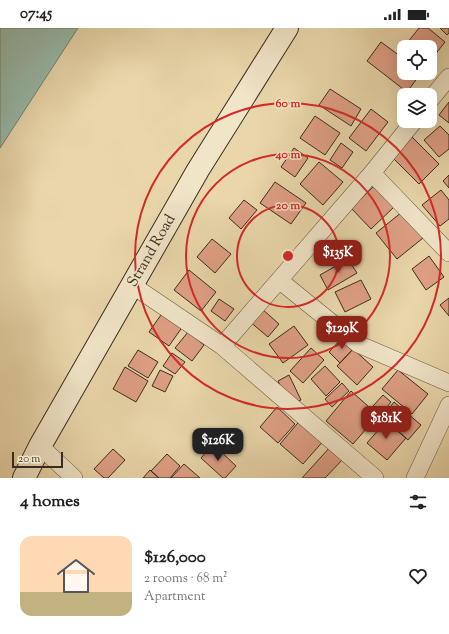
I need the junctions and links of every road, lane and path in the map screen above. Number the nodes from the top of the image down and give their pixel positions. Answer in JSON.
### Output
{"nodes":[{"id":1,"x":287,"y":28,"type":"edge"},
{"id":2,"x":449,"y":77,"type":"edge"},
{"id":3,"x":437,"y":92,"type":"edge"},
{"id":4,"x":408,"y":128,"type":"edge"},
{"id":5,"x":372,"y":173,"type":"junction"},
{"id":6,"x":448,"y":251,"type":"edge"},
{"id":7,"x":279,"y":280,"type":"junction"},
{"id":8,"x":132,"y":285,"type":"junction"},
{"id":9,"x":222,"y":346,"type":"junction"},
{"id":10,"x":449,"y":384,"type":"edge"},
{"id":11,"x":448,"y":409,"type":"edge"},
{"id":12,"x":40,"y":446,"type":"junction"},
{"id":13,"x":24,"y":478,"type":"edge"},
{"id":14,"x":74,"y":478,"type":"edge"},
{"id":15,"x":375,"y":478,"type":"edge"},
{"id":16,"x":415,"y":478,"type":"edge"}],
"edges":[{"from":1,"to":8,"type":"street","name":"Strand Road"},
{"from":2,"to":3,"type":"street"},
{"from":4,"to":5,"type":"street"},
{"from":5,"to":6,"type":"street"},
{"from":5,"to":7,"type":"street"},
{"from":7,"to":9,"type":"street"},
{"from":7,"to":10,"type":"street"},
{"from":8,"to":9,"type":"street"},
{"from":8,"to":12,"type":"street","name":"Strand Road"},
{"from":9,"to":15,"type":"street"},
{"from":11,"to":16,"type":"street"},
{"from":12,"to":13,"type":"street","name":"Strand Road"},
{"from":12,"to":14,"type":"street"}]}
